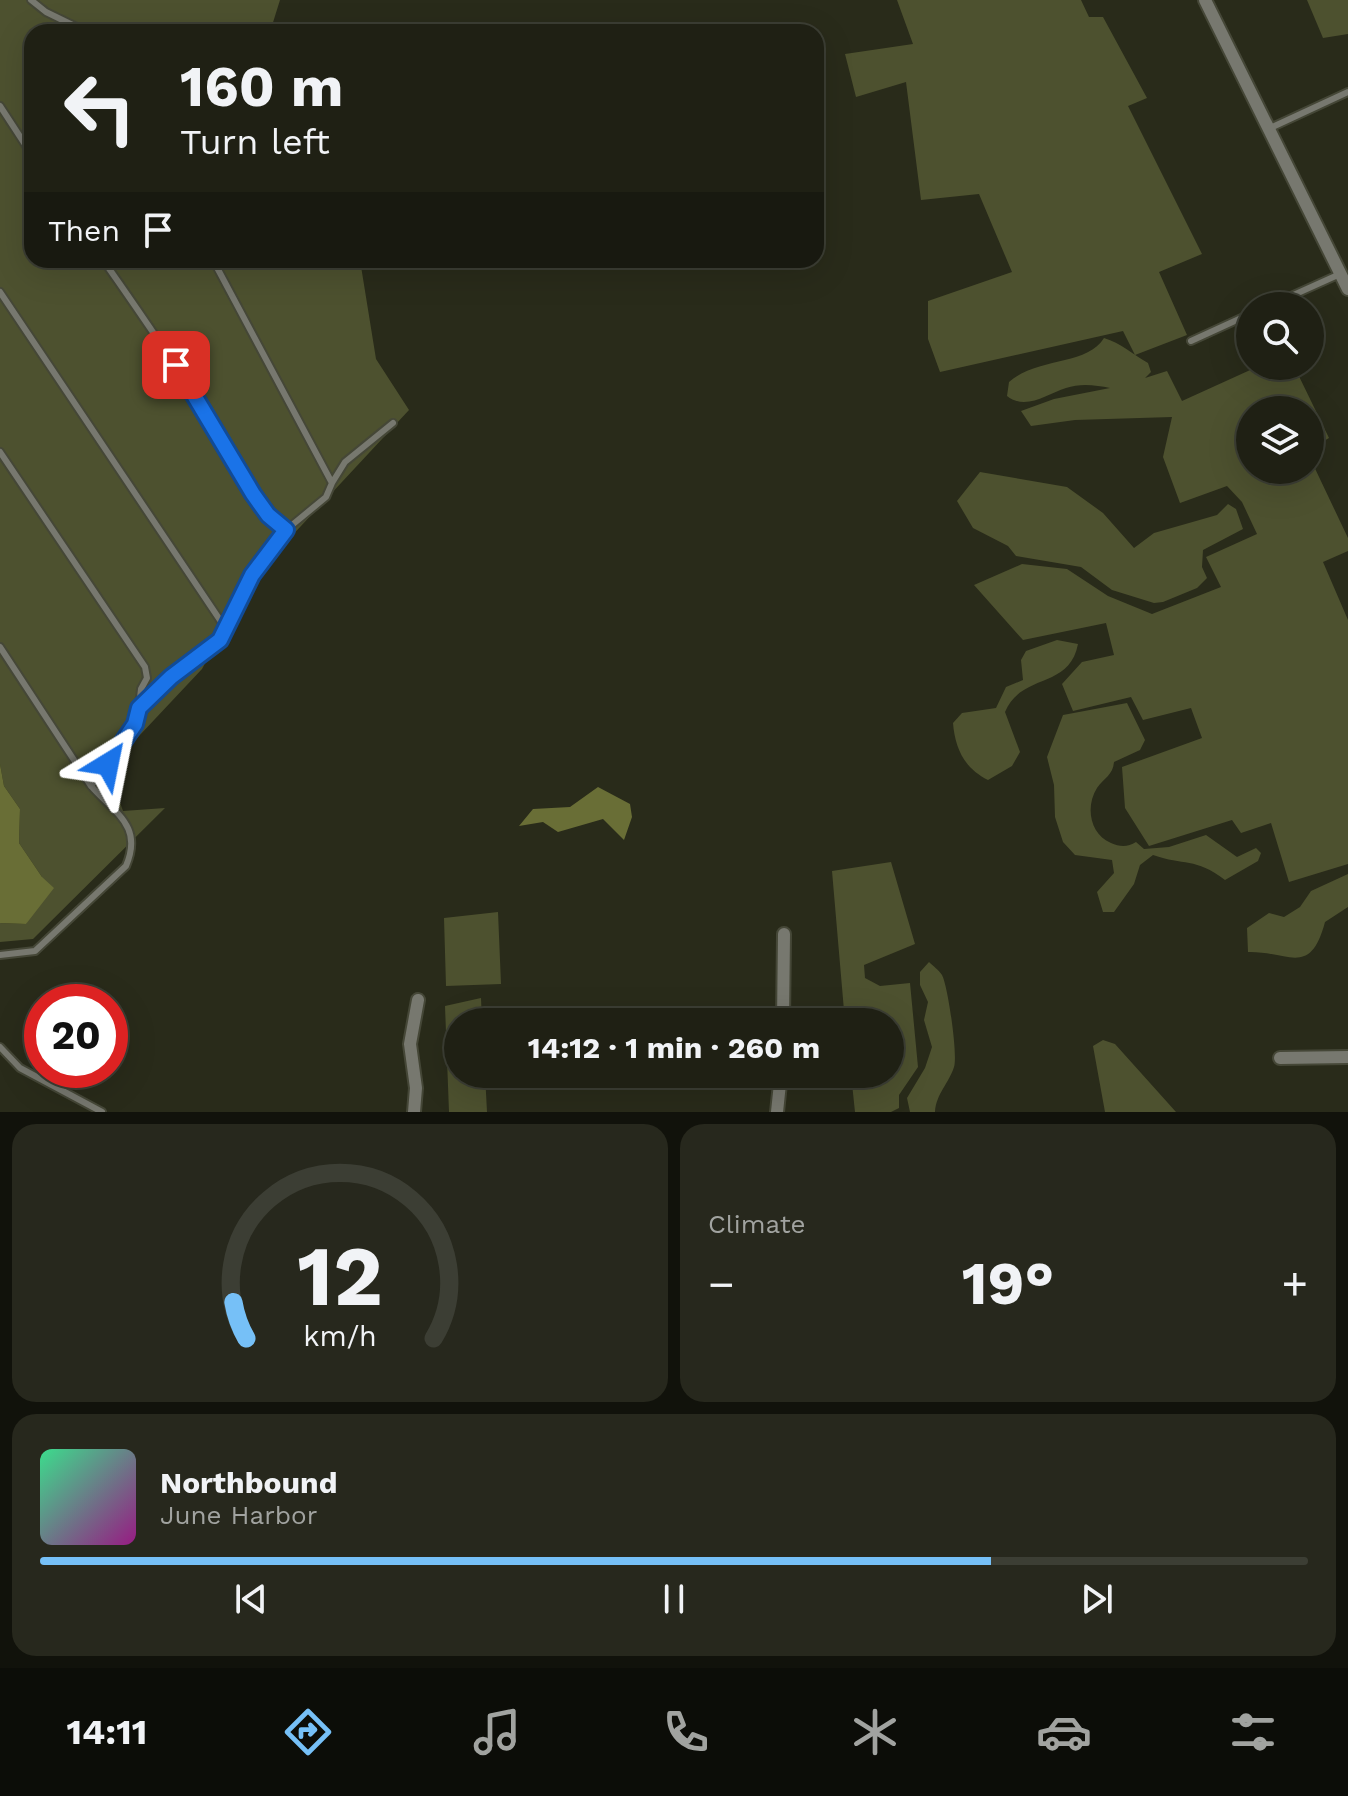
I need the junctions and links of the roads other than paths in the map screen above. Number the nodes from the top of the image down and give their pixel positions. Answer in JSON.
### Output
{"nodes":[{"id":1,"x":31,"y":0,"type":"edge"},
{"id":2,"x":1205,"y":0,"type":"edge"},
{"id":3,"x":71,"y":24,"type":"edge"},
{"id":4,"x":1348,"y":92,"type":"edge"},
{"id":5,"x":0,"y":106,"type":"edge"},
{"id":6,"x":1268,"y":129,"type":"junction"},
{"id":7,"x":24,"y":143,"type":"edge"},
{"id":8,"x":109,"y":268,"type":"edge"},
{"id":9,"x":217,"y":268,"type":"edge"},
{"id":10,"x":1340,"y":274,"type":"junction"},
{"id":11,"x":1348,"y":289,"type":"edge"},
{"id":12,"x":0,"y":292,"type":"edge"},
{"id":13,"x":1300,"y":292,"type":"edge"},
{"id":14,"x":1236,"y":320,"type":"edge"},
{"id":15,"x":1191,"y":341,"type":"dead end"},
{"id":16,"x":393,"y":423,"type":"dead end"},
{"id":17,"x":0,"y":452,"type":"edge"},
{"id":18,"x":332,"y":483,"type":"junction"},
{"id":19,"x":286,"y":530,"type":"junction"},
{"id":20,"x":226,"y":629,"type":"junction"},
{"id":21,"x":0,"y":647,"type":"edge"},
{"id":22,"x":139,"y":708,"type":"junction"},
{"id":23,"x":91,"y":786,"type":"junction"},
{"id":24,"x":784,"y":934,"type":"dead end"},
{"id":25,"x":0,"y":955,"type":"edge"},
{"id":26,"x":418,"y":1000,"type":"dead end"},
{"id":27,"x":783,"y":1008,"type":"edge"},
{"id":28,"x":0,"y":1047,"type":"edge"},
{"id":29,"x":1348,"y":1057,"type":"edge"},
{"id":30,"x":1280,"y":1058,"type":"dead end"},
{"id":31,"x":780,"y":1088,"type":"edge"},
{"id":32,"x":102,"y":1112,"type":"edge"},
{"id":33,"x":414,"y":1112,"type":"edge"},
{"id":34,"x":777,"y":1112,"type":"edge"}],
"edges":[{"from":1,"to":3,"type":"lane"},
{"from":2,"to":6,"type":"street"},
{"from":4,"to":6,"type":"lane"},
{"from":5,"to":7,"type":"lane"},
{"from":6,"to":10,"type":"street"},
{"from":8,"to":19,"type":"lane"},
{"from":9,"to":18,"type":"lane"},
{"from":10,"to":11,"type":"street"},
{"from":10,"to":13,"type":"lane"},
{"from":12,"to":20,"type":"lane"},
{"from":14,"to":15,"type":"lane"},
{"from":16,"to":18,"type":"lane"},
{"from":17,"to":22,"type":"lane"},
{"from":18,"to":19,"type":"lane"},
{"from":19,"to":20,"type":"lane"},
{"from":20,"to":22,"type":"lane"},
{"from":21,"to":23,"type":"lane"},
{"from":22,"to":23,"type":"lane"},
{"from":23,"to":25,"type":"lane"},
{"from":24,"to":27,"type":"street"},
{"from":26,"to":33,"type":"street"},
{"from":28,"to":32,"type":"lane"},
{"from":29,"to":30,"type":"street"},
{"from":31,"to":34,"type":"street"}]}
